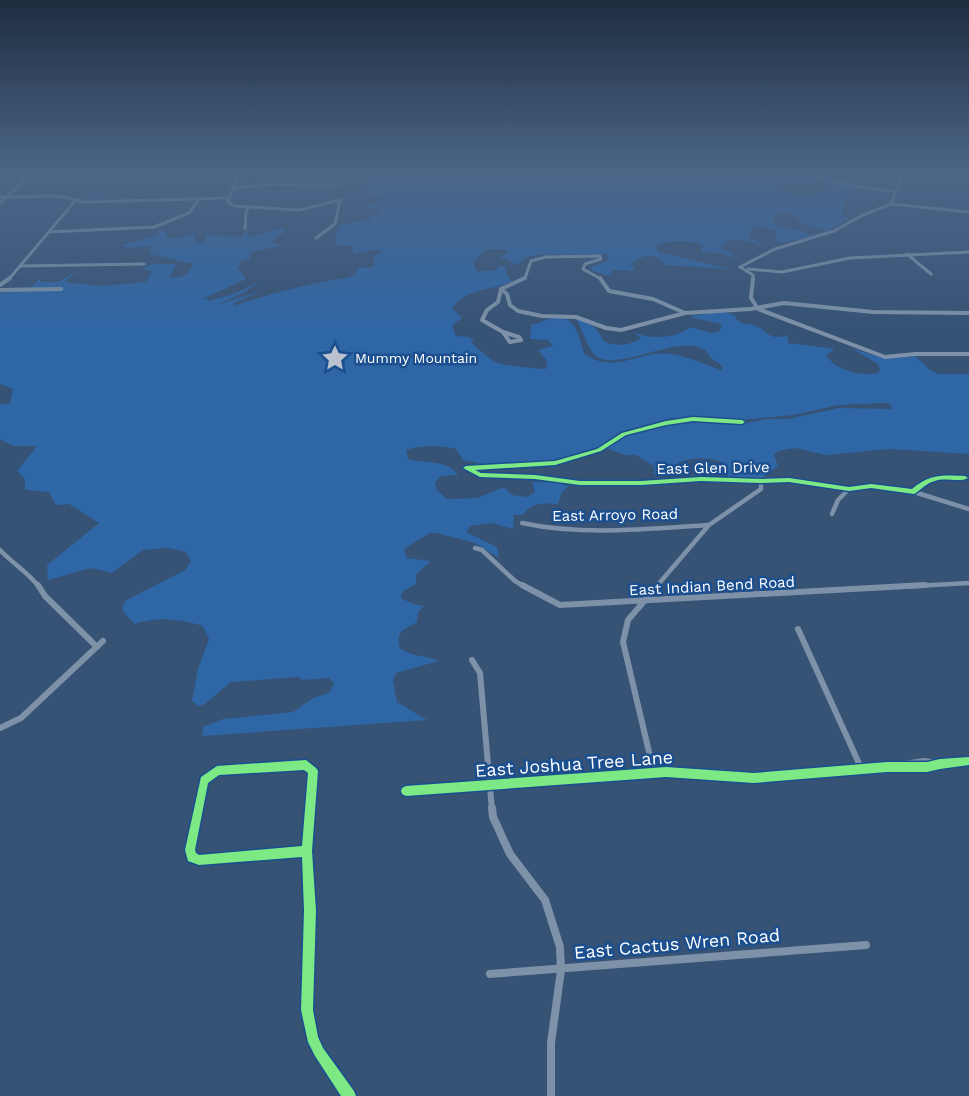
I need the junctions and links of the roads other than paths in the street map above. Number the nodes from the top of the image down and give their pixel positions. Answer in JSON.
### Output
{"nodes":[{"id":1,"x":55,"y":225,"type":"edge"},
{"id":2,"x":159,"y":225,"type":"edge"},
{"id":3,"x":244,"y":225,"type":"edge"},
{"id":4,"x":333,"y":225,"type":"edge"},
{"id":5,"x":845,"y":225,"type":"edge"},
{"id":6,"x":244,"y":229,"type":"dead end"},
{"id":7,"x":49,"y":232,"type":"junction"},
{"id":8,"x":315,"y":238,"type":"dead end"},
{"id":9,"x":969,"y":252,"type":"edge"},
{"id":10,"x":907,"y":254,"type":"junction"},
{"id":11,"x":597,"y":256,"type":"joint"},
{"id":12,"x":144,"y":264,"type":"dead end"},
{"id":13,"x":20,"y":266,"type":"junction"},
{"id":14,"x":740,"y":267,"type":"junction"},
{"id":15,"x":765,"y":271,"type":"junction"},
{"id":16,"x":931,"y":274,"type":"dead end"},
{"id":17,"x":753,"y":275,"type":"junction"},
{"id":18,"x":0,"y":285,"type":"edge"},
{"id":19,"x":61,"y":289,"type":"dead end"},
{"id":20,"x":501,"y":289,"type":"junction"},
{"id":21,"x":0,"y":290,"type":"edge"},
{"id":22,"x":756,"y":307,"type":"junction"},
{"id":23,"x":685,"y":313,"type":"junction"},
{"id":24,"x":969,"y":313,"type":"edge"},
{"id":25,"x":503,"y":331,"type":"dead end"},
{"id":26,"x":969,"y":354,"type":"edge"},
{"id":27,"x":742,"y":422,"type":"dead end"},
{"id":28,"x":965,"y":478,"type":"dead end"},
{"id":29,"x":761,"y":481,"type":"junction"},
{"id":30,"x":849,"y":489,"type":"junction"},
{"id":31,"x":914,"y":492,"type":"junction"},
{"id":32,"x":969,"y":509,"type":"edge"},
{"id":33,"x":832,"y":514,"type":"dead end"},
{"id":34,"x":522,"y":523,"type":"dead end"},
{"id":35,"x":709,"y":525,"type":"junction"},
{"id":36,"x":475,"y":548,"type":"dead end"},
{"id":37,"x":0,"y":550,"type":"edge"},
{"id":38,"x":969,"y":583,"type":"edge"},
{"id":39,"x":644,"y":602,"type":"junction"},
{"id":40,"x":798,"y":630,"type":"dead end"},
{"id":41,"x":103,"y":641,"type":"dead end"},
{"id":42,"x":96,"y":646,"type":"junction"},
{"id":43,"x":472,"y":660,"type":"dead end"},
{"id":44,"x":0,"y":728,"type":"edge"},
{"id":45,"x":969,"y":761,"type":"edge"},
{"id":46,"x":862,"y":770,"type":"junction"},
{"id":47,"x":654,"y":773,"type":"junction"},
{"id":48,"x":490,"y":785,"type":"junction"},
{"id":49,"x":406,"y":791,"type":"dead end"},
{"id":50,"x":308,"y":851,"type":"junction"},
{"id":51,"x":866,"y":945,"type":"dead end"},
{"id":52,"x":561,"y":970,"type":"junction"},
{"id":53,"x":490,"y":974,"type":"dead end"},
{"id":54,"x":349,"y":1096,"type":"edge"},
{"id":55,"x":551,"y":1096,"type":"edge"}],
"edges":[{"from":1,"to":7,"type":"street"},
{"from":2,"to":7,"type":"street"},
{"from":3,"to":6,"type":"street"},
{"from":4,"to":8,"type":"street"},
{"from":5,"to":14,"type":"street"},
{"from":7,"to":13,"type":"street"},
{"from":9,"to":10,"type":"street"},
{"from":10,"to":15,"type":"street"},
{"from":10,"to":16,"type":"street"},
{"from":11,"to":20,"type":"street"},
{"from":11,"to":23,"type":"street"},
{"from":12,"to":13,"type":"street"},
{"from":13,"to":18,"type":"street"},
{"from":14,"to":15,"type":"street"},
{"from":14,"to":17,"type":"street"},
{"from":15,"to":17,"type":"street"},
{"from":17,"to":22,"type":"street"},
{"from":19,"to":21,"type":"street"},
{"from":20,"to":23,"type":"street"},
{"from":20,"to":25,"type":"street"},
{"from":22,"to":23,"type":"street"},
{"from":22,"to":24,"type":"street"},
{"from":22,"to":26,"type":"street"},
{"from":27,"to":29,"type":"street","name":"East Glen Drive"},
{"from":28,"to":31,"type":"street"},
{"from":29,"to":30,"type":"street","name":"East Glen Drive"},
{"from":29,"to":35,"type":"street"},
{"from":30,"to":31,"type":"street","name":"East Glen Drive"},
{"from":30,"to":33,"type":"street"},
{"from":31,"to":32,"type":"street"},
{"from":34,"to":35,"type":"street","name":"East Arroyo Road"},
{"from":35,"to":39,"type":"street"},
{"from":36,"to":39,"type":"street","name":"East Indian Bend Road"},
{"from":37,"to":42,"type":"street"},
{"from":38,"to":39,"type":"street","name":"East Indian Bend Road"},
{"from":39,"to":47,"type":"street"},
{"from":40,"to":46,"type":"street"},
{"from":41,"to":42,"type":"street"},
{"from":42,"to":44,"type":"street"},
{"from":43,"to":48,"type":"street"},
{"from":45,"to":46,"type":"street","name":"East Joshua Tree Lane"},
{"from":46,"to":47,"type":"street","name":"East Joshua Tree Lane"},
{"from":47,"to":48,"type":"street","name":"East Joshua Tree Lane"},
{"from":48,"to":49,"type":"street","name":"East Joshua Tree Lane"},
{"from":48,"to":52,"type":"street"},
{"from":50,"to":50,"type":"street"},
{"from":50,"to":54,"type":"street"},
{"from":51,"to":52,"type":"street","name":"East Cactus Wren Road"},
{"from":52,"to":53,"type":"street","name":"East Cactus Wren Road"},
{"from":52,"to":55,"type":"street"}]}
